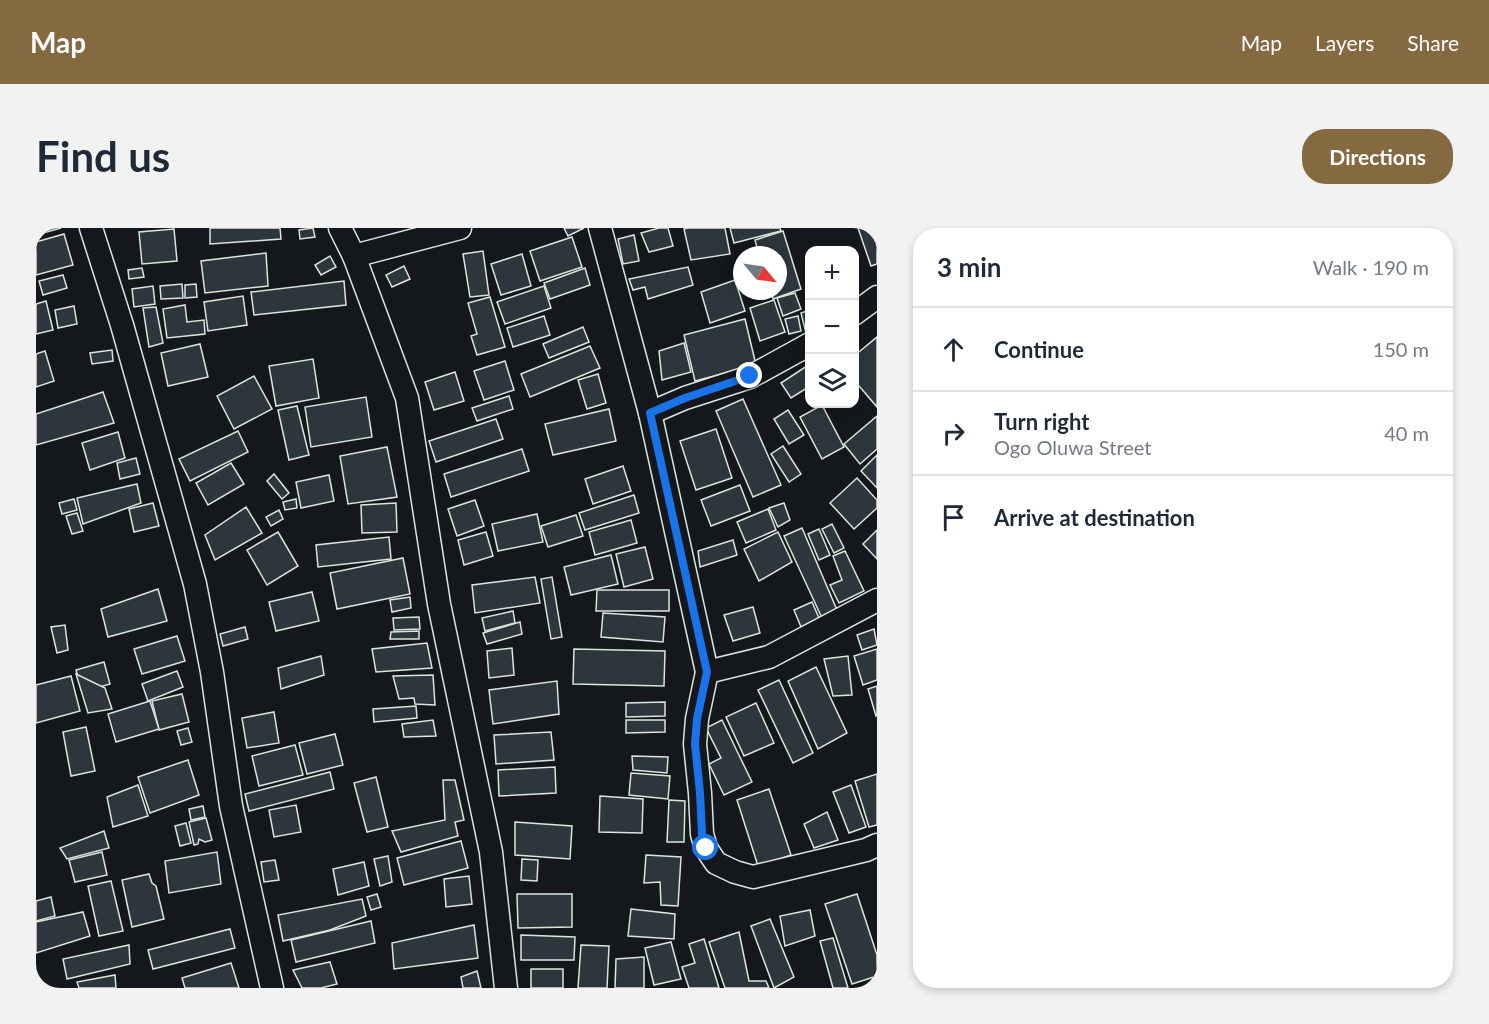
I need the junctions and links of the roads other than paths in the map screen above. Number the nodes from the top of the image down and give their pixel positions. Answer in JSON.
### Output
{"nodes":[{"id":1,"x":91,"y":228,"type":"edge"},
{"id":2,"x":340,"y":228,"type":"edge"},
{"id":3,"x":460,"y":228,"type":"edge"},
{"id":4,"x":600,"y":228,"type":"edge"},
{"id":5,"x":354,"y":256,"type":"junction"},
{"id":6,"x":877,"y":297,"type":"edge"},
{"id":7,"x":859,"y":311,"type":"edge"},
{"id":8,"x":805,"y":347,"type":"edge"},
{"id":9,"x":650,"y":413,"type":"junction"},
{"id":10,"x":877,"y":600,"type":"edge"},
{"id":11,"x":707,"y":672,"type":"junction"},
{"id":12,"x":877,"y":845,"type":"edge"},
{"id":13,"x":272,"y":988,"type":"edge"},
{"id":14,"x":506,"y":988,"type":"edge"}],
"edges":[{"from":1,"to":13,"type":"street"},
{"from":2,"to":5,"type":"street"},
{"from":3,"to":5,"type":"street"},
{"from":4,"to":9,"type":"street"},
{"from":5,"to":14,"type":"street"},
{"from":6,"to":7,"type":"street"},
{"from":8,"to":9,"type":"street"},
{"from":9,"to":11,"type":"street"},
{"from":10,"to":11,"type":"street"},
{"from":11,"to":12,"type":"street"}]}
